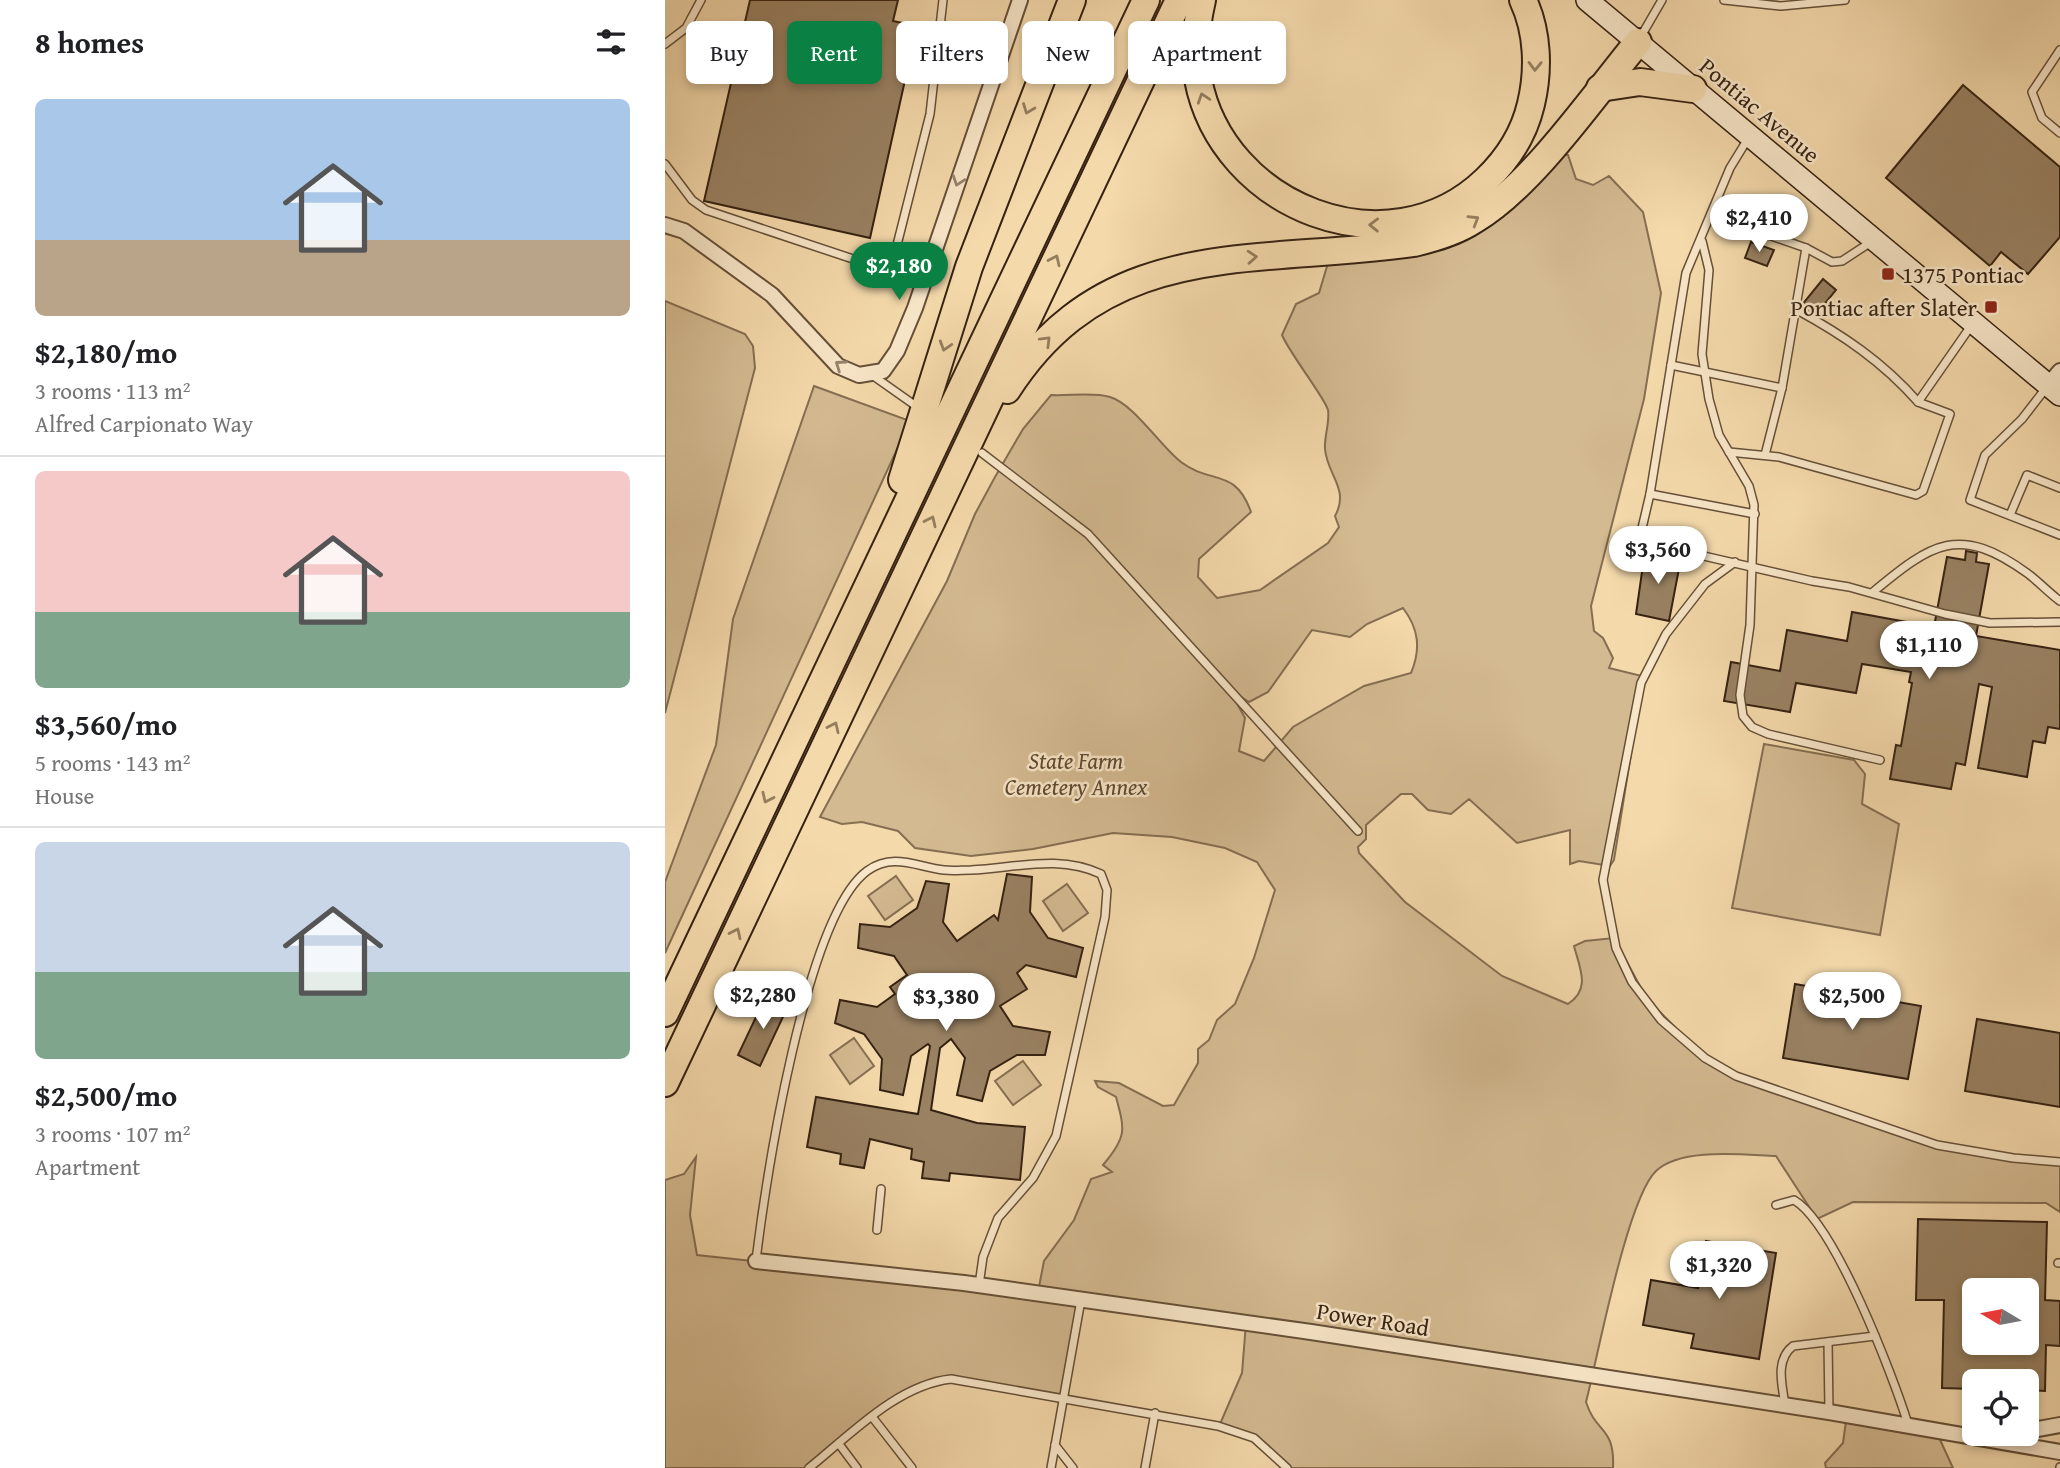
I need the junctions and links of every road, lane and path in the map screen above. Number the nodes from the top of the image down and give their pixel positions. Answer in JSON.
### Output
{"nodes":[{"id":1,"x":701,"y":0,"type":"edge"},
{"id":2,"x":943,"y":0,"type":"edge"},
{"id":3,"x":1020,"y":0,"type":"edge"},
{"id":4,"x":1072,"y":0,"type":"edge"},
{"id":5,"x":1146,"y":0,"type":"edge"},
{"id":6,"x":1179,"y":0,"type":"edge"},
{"id":7,"x":1202,"y":0,"type":"edge"},
{"id":8,"x":1523,"y":0,"type":"edge"},
{"id":9,"x":1587,"y":0,"type":"edge"},
{"id":10,"x":1662,"y":0,"type":"edge"},
{"id":11,"x":1724,"y":0,"type":"edge"},
{"id":12,"x":1845,"y":0,"type":"edge"},
{"id":13,"x":1638,"y":42,"type":"junction"},
{"id":14,"x":665,"y":44,"type":"edge"},
{"id":15,"x":2060,"y":50,"type":"edge"},
{"id":16,"x":1600,"y":88,"type":"junction"},
{"id":17,"x":1693,"y":89,"type":"junction"},
{"id":18,"x":2060,"y":133,"type":"edge"},
{"id":19,"x":1750,"y":136,"type":"junction"},
{"id":20,"x":665,"y":164,"type":"edge"},
{"id":21,"x":1711,"y":215,"type":"junction"},
{"id":22,"x":665,"y":225,"type":"edge"},
{"id":23,"x":1875,"y":239,"type":"junction"},
{"id":24,"x":1702,"y":240,"type":"junction"},
{"id":25,"x":1806,"y":248,"type":"junction"},
{"id":26,"x":1797,"y":310,"type":"junction"},
{"id":27,"x":1974,"y":322,"type":"junction"},
{"id":28,"x":1671,"y":365,"type":"junction"},
{"id":29,"x":1704,"y":373,"type":"junction"},
{"id":30,"x":872,"y":374,"type":"junction"},
{"id":31,"x":2056,"y":384,"type":"edge"},
{"id":32,"x":1782,"y":388,"type":"junction"},
{"id":33,"x":1918,"y":402,"type":"junction"},
{"id":34,"x":916,"y":406,"type":"dead end"},
{"id":35,"x":1729,"y":452,"type":"junction"},
{"id":36,"x":972,"y":454,"type":"junction"},
{"id":37,"x":1765,"y":455,"type":"junction"},
{"id":38,"x":2060,"y":488,"type":"edge"},
{"id":39,"x":1650,"y":494,"type":"junction"},
{"id":40,"x":1755,"y":514,"type":"junction"},
{"id":41,"x":2010,"y":515,"type":"junction"},
{"id":42,"x":2060,"y":534,"type":"edge"},
{"id":43,"x":1735,"y":562,"type":"junction"},
{"id":44,"x":1753,"y":566,"type":"junction"},
{"id":45,"x":1873,"y":592,"type":"junction"},
{"id":46,"x":2060,"y":601,"type":"edge"},
{"id":47,"x":2060,"y":622,"type":"edge"},
{"id":48,"x":839,"y":648,"type":"junction"},
{"id":49,"x":1880,"y":760,"type":"dead end"},
{"id":50,"x":1358,"y":831,"type":"dead end"},
{"id":51,"x":665,"y":1013,"type":"edge"},
{"id":52,"x":665,"y":1083,"type":"edge"},
{"id":53,"x":2060,"y":1162,"type":"edge"},
{"id":54,"x":881,"y":1189,"type":"dead end"},
{"id":55,"x":1776,"y":1205,"type":"dead end"},
{"id":56,"x":877,"y":1230,"type":"dead end"},
{"id":57,"x":756,"y":1261,"type":"joint"},
{"id":58,"x":979,"y":1285,"type":"junction"},
{"id":59,"x":1081,"y":1299,"type":"junction"},
{"id":60,"x":1875,"y":1336,"type":"junction"},
{"id":61,"x":1828,"y":1342,"type":"junction"},
{"id":62,"x":1063,"y":1397,"type":"junction"},
{"id":63,"x":1785,"y":1405,"type":"junction"},
{"id":64,"x":1829,"y":1412,"type":"junction"},
{"id":65,"x":1155,"y":1413,"type":"junction"},
{"id":66,"x":873,"y":1418,"type":"junction"},
{"id":67,"x":1908,"y":1425,"type":"junction"},
{"id":68,"x":2060,"y":1425,"type":"edge"},
{"id":69,"x":2039,"y":1429,"type":"edge"},
{"id":70,"x":1962,"y":1435,"type":"edge"},
{"id":71,"x":839,"y":1444,"type":"junction"},
{"id":72,"x":1055,"y":1445,"type":"junction"},
{"id":73,"x":2026,"y":1446,"type":"edge"},
{"id":74,"x":2060,"y":1452,"type":"edge"},
{"id":75,"x":809,"y":1468,"type":"edge"},
{"id":76,"x":857,"y":1468,"type":"edge"},
{"id":77,"x":912,"y":1468,"type":"edge"},
{"id":78,"x":1051,"y":1468,"type":"edge"},
{"id":79,"x":1073,"y":1468,"type":"edge"},
{"id":80,"x":1145,"y":1468,"type":"edge"},
{"id":81,"x":1287,"y":1468,"type":"edge"}],
"edges":[{"from":1,"to":14,"type":"lane"},
{"from":2,"to":20,"type":"lane"},
{"from":3,"to":30,"type":"street","one_way":true},
{"from":4,"to":48,"type":"highway","one_way":true},
{"from":5,"to":48,"type":"highway"},
{"from":36,"to":6,"type":"highway","one_way":true},
{"from":8,"to":7,"type":"highway","one_way":true},
{"from":9,"to":13,"type":"main road","name":"Pontiac Avenue"},
{"from":10,"to":13,"type":"lane"},
{"from":11,"to":12,"type":"lane"},
{"from":13,"to":16,"type":"highway"},
{"from":13,"to":17,"type":"main road","name":"Pontiac Avenue"},
{"from":15,"to":18,"type":"lane"},
{"from":16,"to":17,"type":"highway"},
{"from":36,"to":16,"type":"highway","one_way":true},
{"from":17,"to":19,"type":"main road","name":"Pontiac Avenue"},
{"from":19,"to":21,"type":"lane"},
{"from":19,"to":23,"type":"main road","name":"Pontiac Avenue"},
{"from":21,"to":24,"type":"lane"},
{"from":21,"to":25,"type":"lane"},
{"from":30,"to":22,"type":"street","one_way":true},
{"from":23,"to":25,"type":"lane"},
{"from":23,"to":27,"type":"main road","name":"Pontiac Avenue"},
{"from":24,"to":28,"type":"lane"},
{"from":24,"to":29,"type":"lane"},
{"from":25,"to":26,"type":"lane"},
{"from":26,"to":32,"type":"lane"},
{"from":26,"to":33,"type":"lane"},
{"from":27,"to":31,"type":"main road","name":"Pontiac Avenue"},
{"from":27,"to":33,"type":"lane"},
{"from":28,"to":29,"type":"lane"},
{"from":28,"to":39,"type":"lane"},
{"from":29,"to":32,"type":"lane"},
{"from":29,"to":35,"type":"lane"},
{"from":30,"to":34,"type":"lane"},
{"from":31,"to":41,"type":"lane"},
{"from":32,"to":37,"type":"lane"},
{"from":33,"to":37,"type":"lane"},
{"from":35,"to":37,"type":"lane"},
{"from":35,"to":40,"type":"lane"},
{"from":36,"to":50,"type":"lane"},
{"from":52,"to":36,"type":"highway","one_way":true},
{"from":38,"to":41,"type":"lane"},
{"from":39,"to":40,"type":"lane"},
{"from":39,"to":43,"type":"lane"},
{"from":40,"to":44,"type":"lane"},
{"from":41,"to":42,"type":"lane"},
{"from":43,"to":44,"type":"lane"},
{"from":43,"to":53,"type":"lane"},
{"from":44,"to":45,"type":"lane"},
{"from":44,"to":49,"type":"lane"},
{"from":45,"to":46,"type":"lane"},
{"from":45,"to":47,"type":"lane"},
{"from":48,"to":51,"type":"highway","one_way":true},
{"from":54,"to":56,"type":"lane"},
{"from":55,"to":60,"type":"lane"},
{"from":57,"to":58,"type":"street","name":"Power Road"},
{"from":57,"to":58,"type":"lane"},
{"from":58,"to":59,"type":"street","name":"Power Road"},
{"from":59,"to":62,"type":"lane"},
{"from":59,"to":63,"type":"street","name":"Power Road"},
{"from":60,"to":61,"type":"lane"},
{"from":60,"to":67,"type":"lane"},
{"from":61,"to":63,"type":"lane"},
{"from":61,"to":64,"type":"lane"},
{"from":62,"to":65,"type":"lane"},
{"from":62,"to":66,"type":"lane"},
{"from":62,"to":72,"type":"lane"},
{"from":63,"to":64,"type":"street","name":"Power Road"},
{"from":64,"to":67,"type":"street","name":"Power Road"},
{"from":65,"to":80,"type":"lane"},
{"from":65,"to":81,"type":"lane"},
{"from":66,"to":71,"type":"lane"},
{"from":66,"to":77,"type":"lane"},
{"from":67,"to":70,"type":"street","name":"Power Road"},
{"from":68,"to":69,"type":"street"},
{"from":71,"to":75,"type":"lane"},
{"from":71,"to":76,"type":"lane"},
{"from":72,"to":78,"type":"lane"},
{"from":72,"to":79,"type":"lane"},
{"from":73,"to":74,"type":"street","name":"Power Road"}]}
